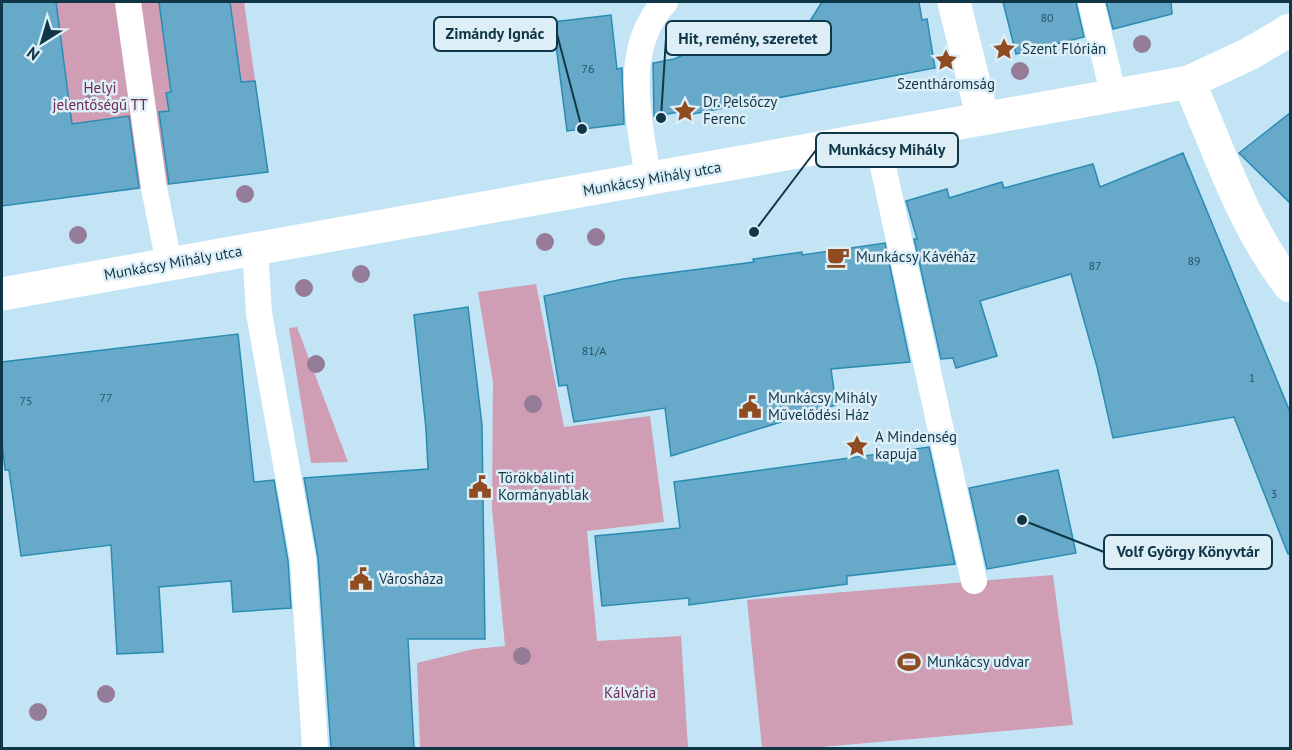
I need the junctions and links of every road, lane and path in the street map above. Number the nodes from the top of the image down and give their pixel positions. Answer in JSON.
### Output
{"nodes":[{"id":1,"x":128,"y":2,"type":"edge"},
{"id":2,"x":665,"y":2,"type":"edge"},
{"id":3,"x":954,"y":2,"type":"edge"},
{"id":4,"x":1091,"y":2,"type":"edge"},
{"id":5,"x":1290,"y":30,"type":"edge"},
{"id":6,"x":1189,"y":82,"type":"junction"},
{"id":7,"x":1114,"y":97,"type":"junction"},
{"id":8,"x":983,"y":119,"type":"junction"},
{"id":9,"x":877,"y":139,"type":"junction"},
{"id":10,"x":648,"y":179,"type":"junction"},
{"id":11,"x":255,"y":249,"type":"junction"},
{"id":12,"x":169,"y":263,"type":"junction"},
{"id":13,"x":1290,"y":286,"type":"edge"},
{"id":14,"x":2,"y":294,"type":"edge"},
{"id":15,"x":974,"y":581,"type":"dead end"},
{"id":16,"x":315,"y":748,"type":"edge"}],
"edges":[{"from":1,"to":12,"type":"lane"},
{"from":2,"to":10,"type":"lane"},
{"from":3,"to":8,"type":"street"},
{"from":4,"to":7,"type":"lane"},
{"from":5,"to":6,"type":"street","name":"Munkácsy Mihály utca"},
{"from":6,"to":7,"type":"street","name":"Munkácsy Mihály utca"},
{"from":6,"to":13,"type":"street"},
{"from":7,"to":8,"type":"street","name":"Munkácsy Mihály utca"},
{"from":8,"to":9,"type":"street","name":"Munkácsy Mihály utca"},
{"from":9,"to":10,"type":"street","name":"Munkácsy Mihály utca"},
{"from":9,"to":15,"type":"lane"},
{"from":10,"to":11,"type":"street","name":"Munkácsy Mihály utca"},
{"from":11,"to":12,"type":"street","name":"Munkácsy Mihály utca"},
{"from":11,"to":16,"type":"lane"},
{"from":12,"to":14,"type":"street","name":"Munkácsy Mihály utca"}]}
